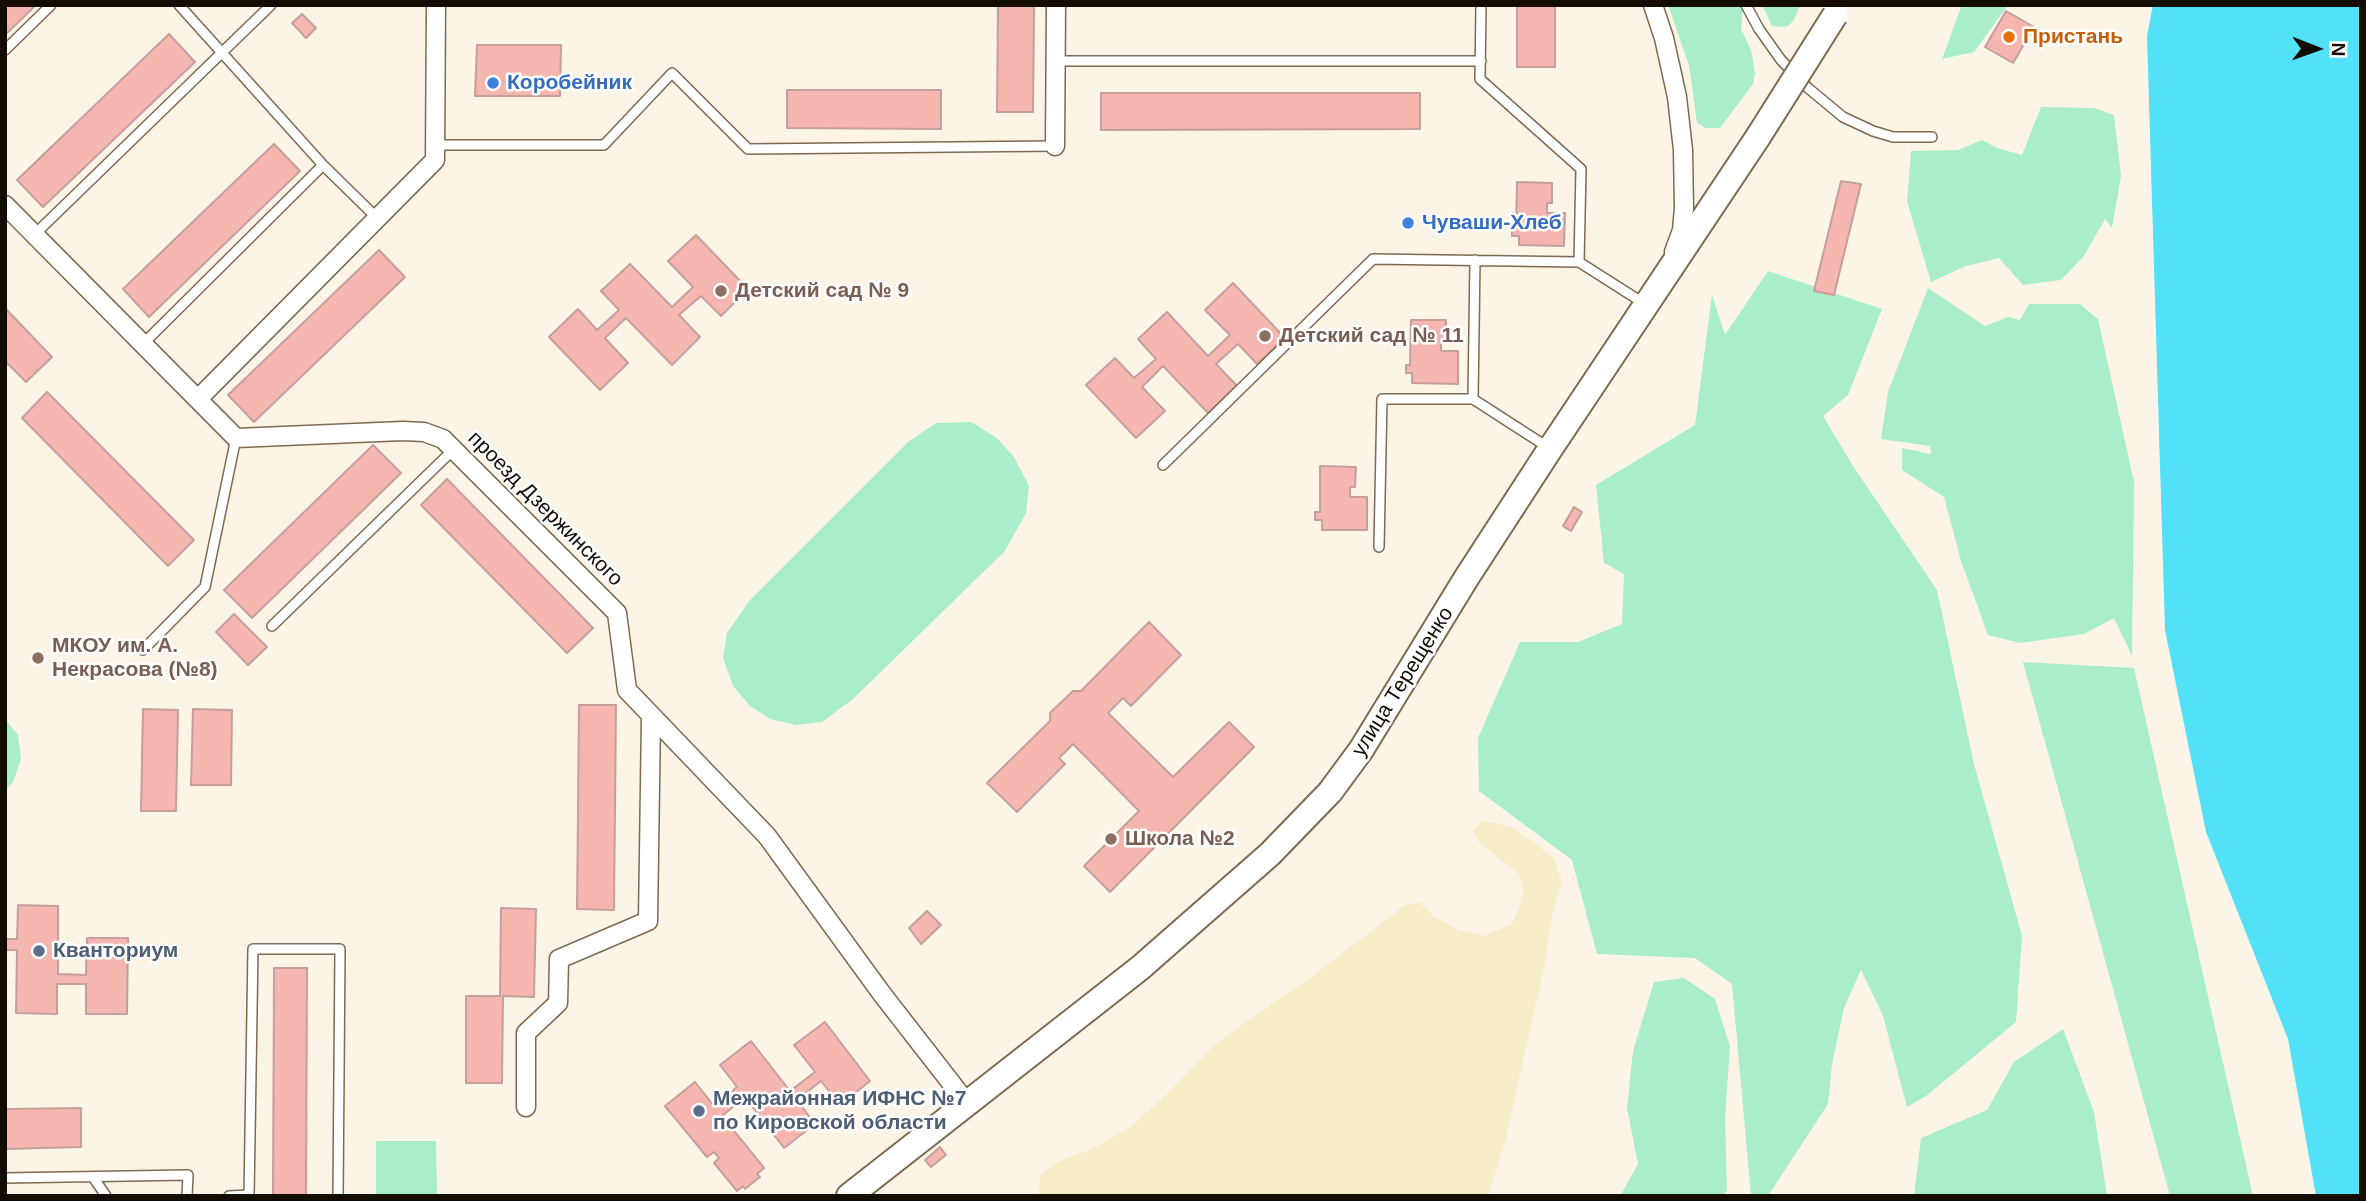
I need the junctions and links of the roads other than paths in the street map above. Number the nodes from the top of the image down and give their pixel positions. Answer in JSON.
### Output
{"nodes":[{"id":1,"x":51,"y":5,"type":"edge"},
{"id":2,"x":179,"y":5,"type":"edge"},
{"id":3,"x":271,"y":5,"type":"edge"},
{"id":4,"x":436,"y":5,"type":"edge"},
{"id":5,"x":1056,"y":5,"type":"edge"},
{"id":6,"x":1481,"y":5,"type":"edge"},
{"id":7,"x":1653,"y":5,"type":"edge"},
{"id":8,"x":1746,"y":5,"type":"edge"},
{"id":9,"x":1838,"y":10,"type":"edge"},
{"id":10,"x":5,"y":50,"type":"edge"},
{"id":11,"x":222,"y":52,"type":"junction"},
{"id":12,"x":1055,"y":61,"type":"junction"},
{"id":13,"x":1481,"y":61,"type":"junction"},
{"id":14,"x":1932,"y":137,"type":"dead end"},
{"id":15,"x":435,"y":145,"type":"junction"},
{"id":16,"x":1055,"y":146,"type":"joint"},
{"id":17,"x":323,"y":165,"type":"junction"},
{"id":18,"x":5,"y":205,"type":"edge"},
{"id":19,"x":377,"y":218,"type":"junction"},
{"id":20,"x":34,"y":234,"type":"junction"},
{"id":21,"x":1475,"y":260,"type":"junction"},
{"id":22,"x":1579,"y":262,"type":"junction"},
{"id":23,"x":1668,"y":271,"type":"junction"},
{"id":24,"x":1646,"y":305,"type":"junction"},
{"id":25,"x":143,"y":344,"type":"junction"},
{"id":26,"x":198,"y":399,"type":"junction"},
{"id":27,"x":1473,"y":399,"type":"junction"},
{"id":28,"x":236,"y":438,"type":"junction"},
{"id":29,"x":1550,"y":449,"type":"junction"},
{"id":30,"x":453,"y":450,"type":"junction"},
{"id":31,"x":1163,"y":465,"type":"dead end"},
{"id":32,"x":1379,"y":547,"type":"dead end"},
{"id":33,"x":271,"y":626,"type":"dead end"},
{"id":34,"x":143,"y":650,"type":"dead end"},
{"id":35,"x":651,"y":717,"type":"junction"},
{"id":36,"x":967,"y":1102,"type":"junction"},
{"id":37,"x":526,"y":1107,"type":"dead end"},
{"id":38,"x":93,"y":1177,"type":"junction"},
{"id":39,"x":5,"y":1178,"type":"edge"},
{"id":40,"x":249,"y":1195,"type":"edge"},
{"id":41,"x":106,"y":1196,"type":"edge"},
{"id":42,"x":187,"y":1196,"type":"edge"},
{"id":43,"x":229,"y":1196,"type":"edge"},
{"id":44,"x":338,"y":1196,"type":"edge"},
{"id":45,"x":849,"y":1196,"type":"edge"}],
"edges":[{"from":1,"to":10,"type":"lane"},
{"from":2,"to":11,"type":"lane"},
{"from":3,"to":11,"type":"lane"},
{"from":4,"to":15,"type":"street"},
{"from":5,"to":12,"type":"street"},
{"from":6,"to":13,"type":"lane"},
{"from":7,"to":23,"type":"street","name":"улица Терещенко"},
{"from":8,"to":14,"type":"lane"},
{"from":9,"to":23,"type":"street","bridge":true},
{"from":11,"to":17,"type":"lane"},
{"from":11,"to":20,"type":"lane"},
{"from":12,"to":13,"type":"lane"},
{"from":12,"to":16,"type":"street"},
{"from":13,"to":22,"type":"lane"},
{"from":15,"to":16,"type":"lane"},
{"from":15,"to":19,"type":"street"},
{"from":17,"to":19,"type":"lane"},
{"from":17,"to":25,"type":"lane"},
{"from":18,"to":20,"type":"street"},
{"from":19,"to":26,"type":"street"},
{"from":20,"to":25,"type":"street"},
{"from":21,"to":22,"type":"lane"},
{"from":21,"to":27,"type":"lane"},
{"from":21,"to":31,"type":"lane"},
{"from":22,"to":24,"type":"lane"},
{"from":23,"to":24,"type":"street","name":"улица Терещенко"},
{"from":24,"to":29,"type":"street","name":"улица Терещенко"},
{"from":25,"to":26,"type":"street"},
{"from":26,"to":28,"type":"street"},
{"from":27,"to":29,"type":"lane"},
{"from":27,"to":32,"type":"lane"},
{"from":28,"to":30,"type":"street","name":"проезд Дзержинского"},
{"from":28,"to":34,"type":"lane"},
{"from":29,"to":36,"type":"street","name":"улица Терещенко"},
{"from":30,"to":33,"type":"lane"},
{"from":30,"to":35,"type":"street","name":"проезд Дзержинского"},
{"from":35,"to":36,"type":"street","name":"проезд Дзержинского"},
{"from":35,"to":37,"type":"street"},
{"from":36,"to":45,"type":"street","name":"улица Терещенко"},
{"from":38,"to":39,"type":"lane"},
{"from":38,"to":41,"type":"lane"},
{"from":38,"to":42,"type":"lane"},
{"from":40,"to":43,"type":"lane"},
{"from":40,"to":44,"type":"lane"}]}
